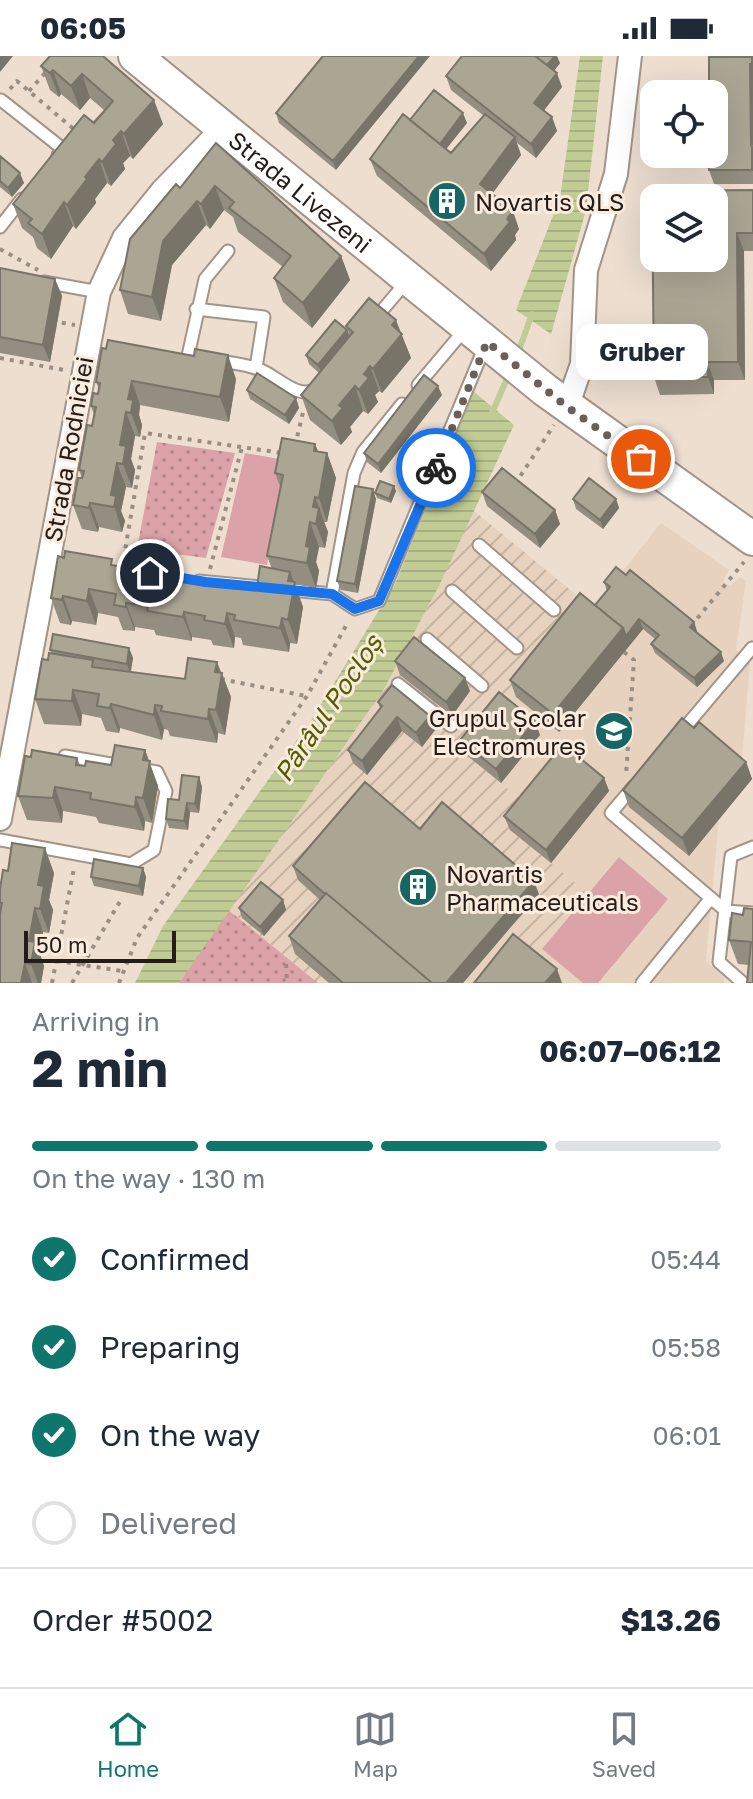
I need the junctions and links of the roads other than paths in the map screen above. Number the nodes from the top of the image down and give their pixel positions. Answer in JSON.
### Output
{"nodes":[{"id":1,"x":135,"y":56,"type":"edge"},
{"id":2,"x":630,"y":56,"type":"edge"},
{"id":3,"x":1,"y":100,"type":"edge"},
{"id":4,"x":223,"y":128,"type":"junction"},
{"id":5,"x":54,"y":160,"type":"edge"},
{"id":6,"x":27,"y":193,"type":"edge"},
{"id":7,"x":5,"y":211,"type":"edge"},
{"id":8,"x":0,"y":227,"type":"edge"},
{"id":9,"x":228,"y":251,"type":"dead end"},
{"id":10,"x":28,"y":279,"type":"edge"},
{"id":11,"x":409,"y":279,"type":"junction"},
{"id":12,"x":99,"y":292,"type":"junction"},
{"id":13,"x":196,"y":309,"type":"junction"},
{"id":14,"x":365,"y":331,"type":"edge"},
{"id":15,"x":481,"y":337,"type":"junction"},
{"id":16,"x":173,"y":354,"type":"edge"},
{"id":17,"x":188,"y":356,"type":"junction"},
{"id":18,"x":256,"y":368,"type":"junction"},
{"id":19,"x":325,"y":379,"type":"edge"},
{"id":20,"x":555,"y":407,"type":"junction"},
{"id":21,"x":479,"y":545,"type":"dead end"},
{"id":22,"x":750,"y":548,"type":"edge"},
{"id":23,"x":192,"y":580,"type":"edge"},
{"id":24,"x":452,"y":591,"type":"dead end"},
{"id":25,"x":332,"y":594,"type":"junction"},
{"id":26,"x":554,"y":610,"type":"dead end"},
{"id":27,"x":427,"y":639,"type":"dead end"},
{"id":28,"x":753,"y":645,"type":"edge"},
{"id":29,"x":517,"y":648,"type":"dead end"},
{"id":30,"x":398,"y":684,"type":"dead end"},
{"id":31,"x":482,"y":686,"type":"dead end"},
{"id":32,"x":451,"y":726,"type":"dead end"},
{"id":33,"x":674,"y":739,"type":"edge"},
{"id":34,"x":49,"y":754,"type":"edge"},
{"id":35,"x":645,"y":774,"type":"edge"},
{"id":36,"x":0,"y":819,"type":"edge"},
{"id":37,"x":0,"y":840,"type":"edge"},
{"id":38,"x":753,"y":847,"type":"edge"},
{"id":39,"x":711,"y":898,"type":"junction"},
{"id":40,"x":726,"y":911,"type":"junction"},
{"id":41,"x":753,"y":913,"type":"edge"},
{"id":42,"x":642,"y":983,"type":"edge"},
{"id":43,"x":743,"y":983,"type":"edge"}],
"edges":[{"from":1,"to":4,"type":"main road","name":"Strada Livezeni"},
{"from":2,"to":20,"type":"street"},
{"from":3,"to":5,"type":"lane"},
{"from":4,"to":11,"type":"main road","name":"Strada Livezeni"},
{"from":4,"to":12,"type":"street","name":"Strada Rodniciei"},
{"from":6,"to":7,"type":"lane"},
{"from":7,"to":8,"type":"lane"},
{"from":9,"to":13,"type":"lane"},
{"from":10,"to":12,"type":"lane"},
{"from":11,"to":14,"type":"lane"},
{"from":11,"to":15,"type":"main road","name":"Strada Livezeni"},
{"from":12,"to":36,"type":"street","name":"Strada Rodniciei"},
{"from":13,"to":17,"type":"lane"},
{"from":13,"to":18,"type":"lane"},
{"from":15,"to":20,"type":"main road","name":"Strada Livezeni"},
{"from":15,"to":25,"type":"lane"},
{"from":15,"to":25,"type":"lane"},
{"from":16,"to":17,"type":"lane"},
{"from":17,"to":18,"type":"lane"},
{"from":18,"to":19,"type":"lane"},
{"from":20,"to":22,"type":"main road","name":"Strada Livezeni"},
{"from":21,"to":26,"type":"lane"},
{"from":23,"to":25,"type":"lane"},
{"from":24,"to":29,"type":"lane"},
{"from":27,"to":31,"type":"lane"},
{"from":28,"to":33,"type":"lane"},
{"from":30,"to":32,"type":"lane"},
{"from":34,"to":37,"type":"lane"},
{"from":35,"to":39,"type":"lane"},
{"from":38,"to":40,"type":"lane"},
{"from":39,"to":40,"type":"lane"},
{"from":39,"to":42,"type":"lane"},
{"from":40,"to":41,"type":"lane"},
{"from":40,"to":43,"type":"lane"}]}
